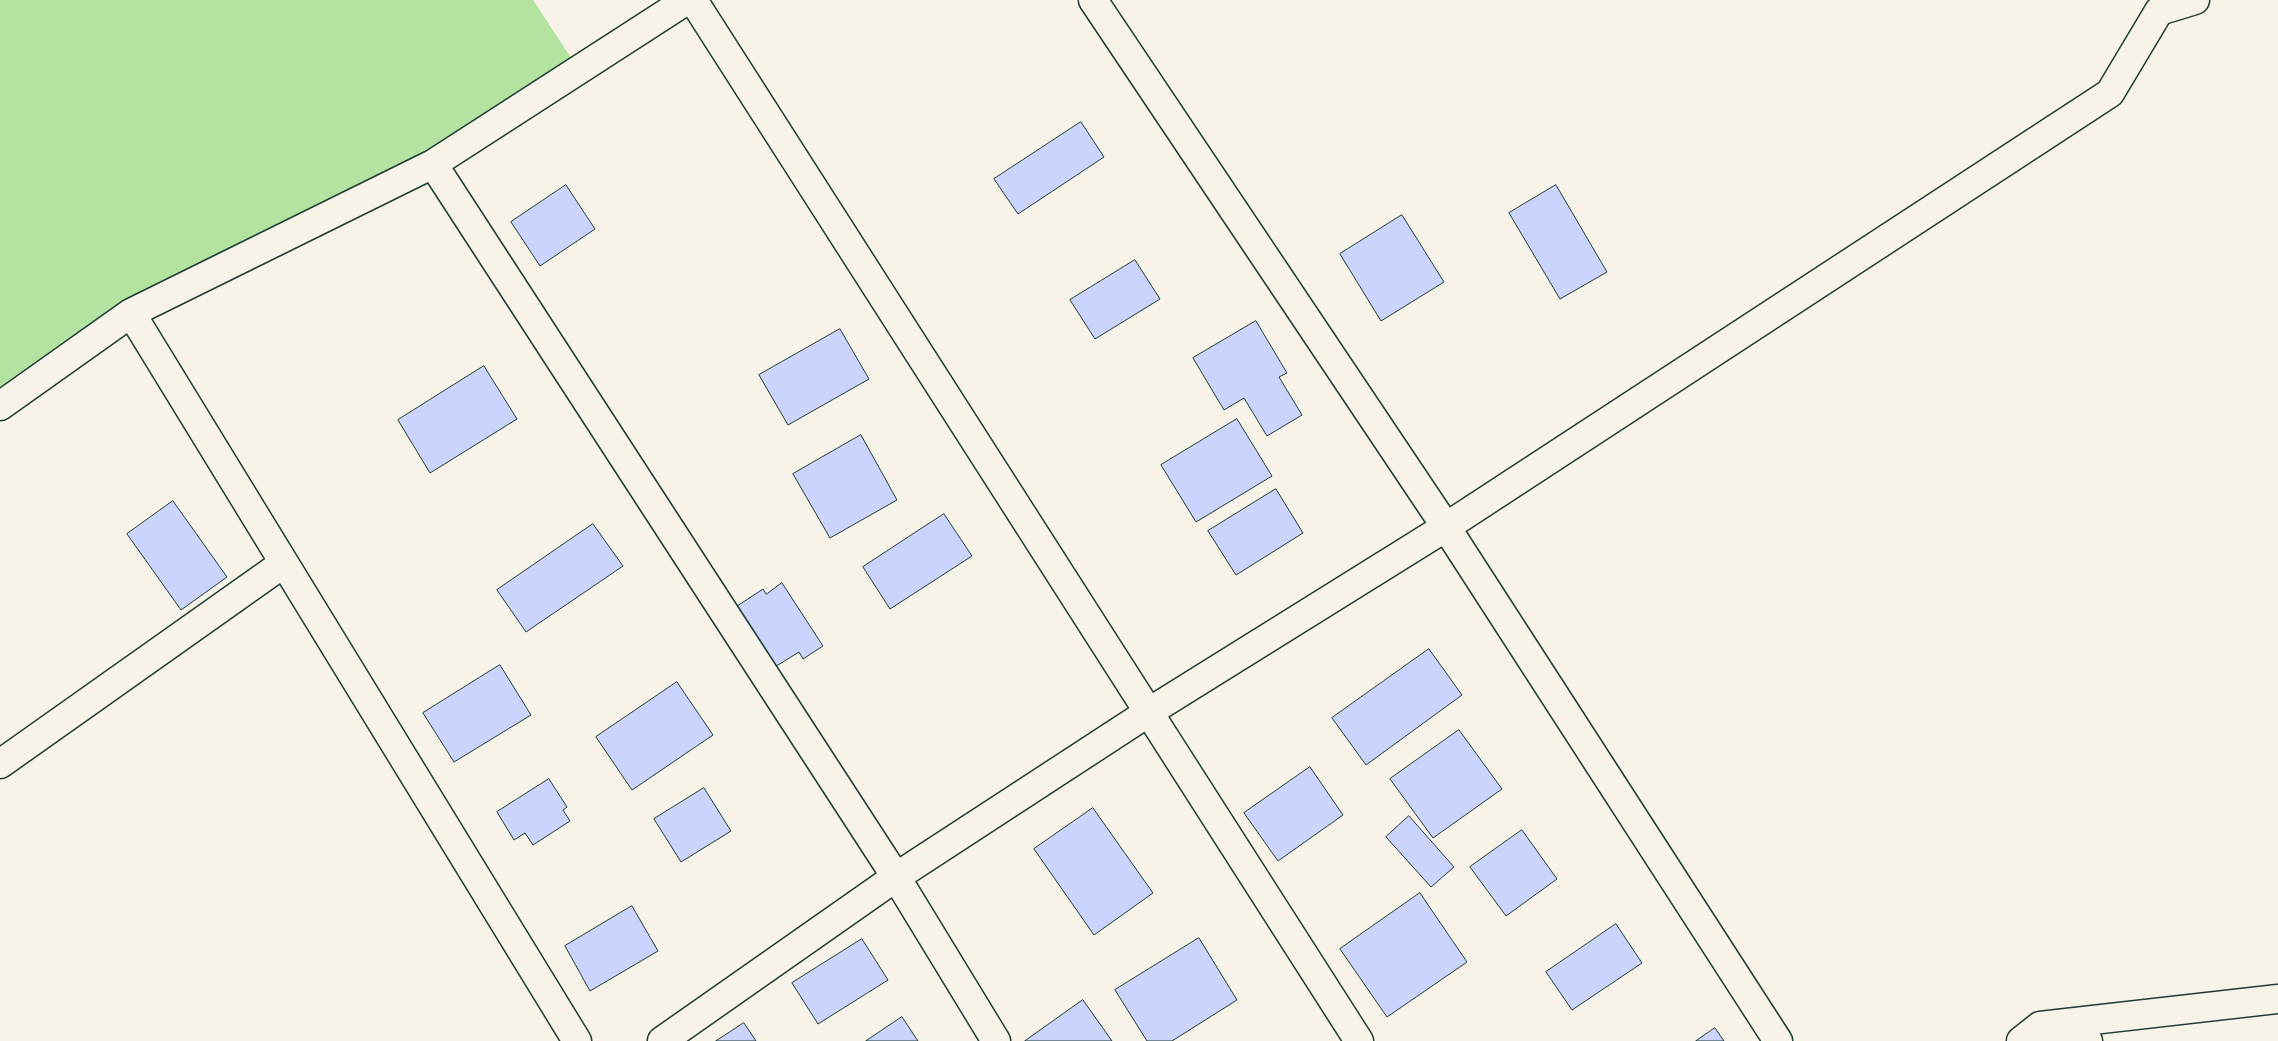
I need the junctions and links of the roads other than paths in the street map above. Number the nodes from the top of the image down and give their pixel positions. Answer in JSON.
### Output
{"nodes":[{"id":1,"x":686,"y":0,"type":"edge"},
{"id":2,"x":693,"y":0,"type":"edge"},
{"id":3,"x":1093,"y":0,"type":"edge"},
{"id":4,"x":2195,"y":0,"type":"edge"},
{"id":5,"x":2155,"y":6,"type":"edge"},
{"id":6,"x":433,"y":164,"type":"junction"},
{"id":7,"x":131,"y":313,"type":"junction"},
{"id":8,"x":0,"y":406,"type":"edge"},
{"id":9,"x":1446,"y":527,"type":"junction"},
{"id":10,"x":284,"y":563,"type":"junction"},
{"id":11,"x":1149,"y":712,"type":"junction"},
{"id":12,"x":0,"y":764,"type":"edge"},
{"id":13,"x":896,"y":877,"type":"junction"},
{"id":14,"x":2278,"y":999,"type":"edge"},
{"id":15,"x":2031,"y":1033,"type":"edge"},
{"id":16,"x":577,"y":1041,"type":"edge"},
{"id":17,"x":662,"y":1041,"type":"edge"},
{"id":18,"x":996,"y":1041,"type":"edge"},
{"id":19,"x":1359,"y":1041,"type":"edge"},
{"id":20,"x":1778,"y":1041,"type":"edge"},
{"id":21,"x":2088,"y":1041,"type":"edge"}],
"edges":[{"from":1,"to":6,"type":"street"},
{"from":2,"to":11,"type":"street"},
{"from":3,"to":9,"type":"street"},
{"from":4,"to":5,"type":"street"},
{"from":5,"to":9,"type":"street"},
{"from":6,"to":7,"type":"street"},
{"from":6,"to":13,"type":"street"},
{"from":7,"to":8,"type":"street"},
{"from":7,"to":10,"type":"street"},
{"from":9,"to":11,"type":"street"},
{"from":9,"to":20,"type":"street"},
{"from":10,"to":12,"type":"street"},
{"from":10,"to":16,"type":"street"},
{"from":11,"to":13,"type":"street"},
{"from":11,"to":19,"type":"street"},
{"from":13,"to":17,"type":"street"},
{"from":13,"to":18,"type":"street"},
{"from":14,"to":15,"type":"street"},
{"from":15,"to":21,"type":"street"}]}
